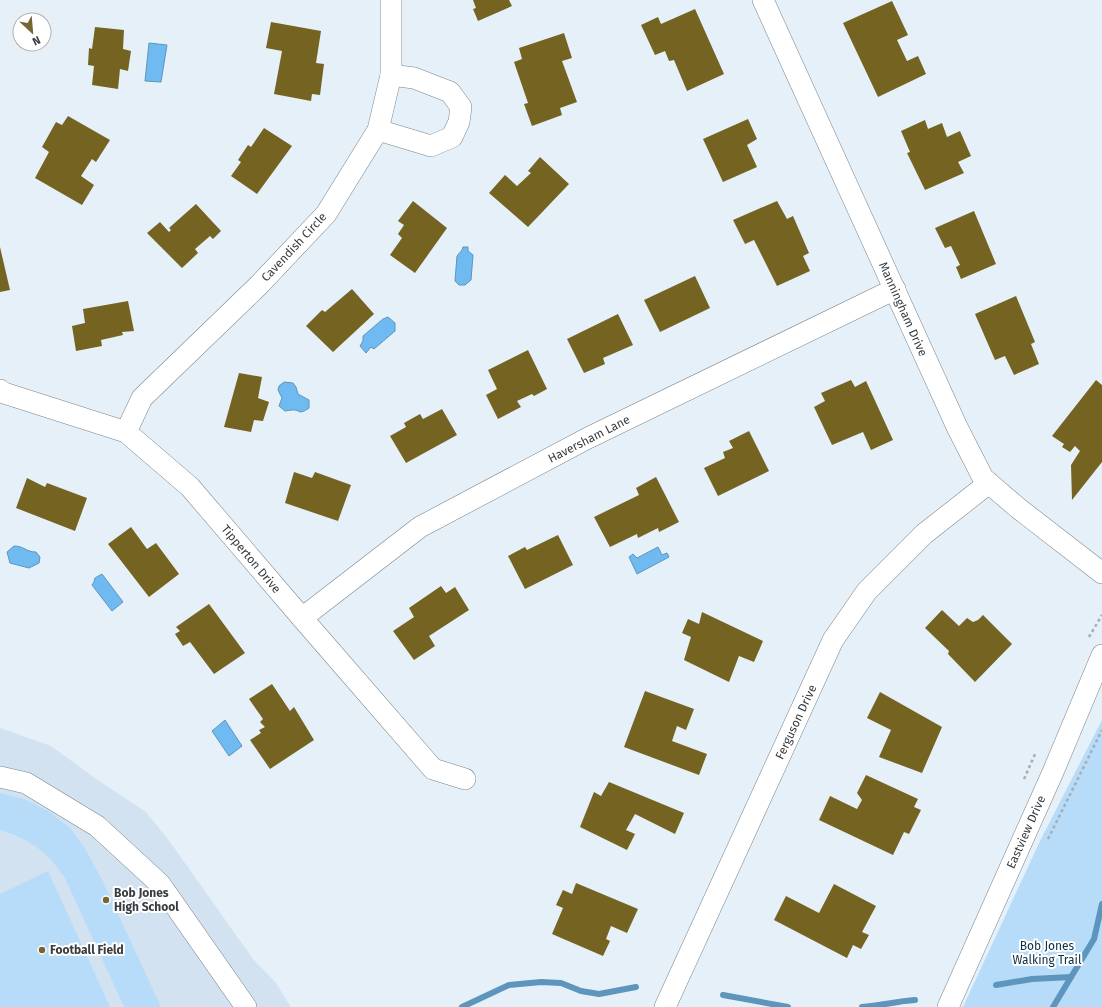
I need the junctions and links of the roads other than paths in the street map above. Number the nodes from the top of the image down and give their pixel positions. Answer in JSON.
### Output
{"nodes":[{"id":1,"x":391,"y":0,"type":"edge"},
{"id":2,"x":764,"y":0,"type":"edge"},
{"id":3,"x":391,"y":75,"type":"junction"},
{"id":4,"x":378,"y":130,"type":"junction"},
{"id":5,"x":894,"y":289,"type":"junction"},
{"id":6,"x":0,"y":390,"type":"edge"},
{"id":7,"x":126,"y":432,"type":"junction"},
{"id":8,"x":989,"y":483,"type":"junction"},
{"id":9,"x":1102,"y":573,"type":"edge"},
{"id":10,"x":302,"y":618,"type":"junction"},
{"id":11,"x":1102,"y":656,"type":"edge"},
{"id":12,"x":0,"y":777,"type":"edge"},
{"id":13,"x":465,"y":779,"type":"dead end"},
{"id":14,"x":246,"y":1007,"type":"edge"},
{"id":15,"x":665,"y":1007,"type":"edge"},
{"id":16,"x":948,"y":1007,"type":"edge"}],
"edges":[{"from":1,"to":3,"type":"street","name":"Cavendish Circle"},
{"from":2,"to":5,"type":"street","name":"Manningham Drive"},
{"from":3,"to":4,"type":"street","name":"Cavendish Circle"},
{"from":3,"to":4,"type":"street"},
{"from":4,"to":7,"type":"street","name":"Cavendish Circle"},
{"from":5,"to":8,"type":"street","name":"Manningham Drive"},
{"from":5,"to":10,"type":"street","name":"Haversham Lane"},
{"from":6,"to":7,"type":"street","name":"Tipperton Drive"},
{"from":7,"to":10,"type":"street","name":"Tipperton Drive"},
{"from":8,"to":9,"type":"street","name":"Manningham Drive"},
{"from":8,"to":15,"type":"street","name":"Ferguson Drive"},
{"from":10,"to":13,"type":"street","name":"Tipperton Drive"},
{"from":11,"to":16,"type":"street","name":"Eastview Drive"},
{"from":12,"to":14,"type":"street"}]}
